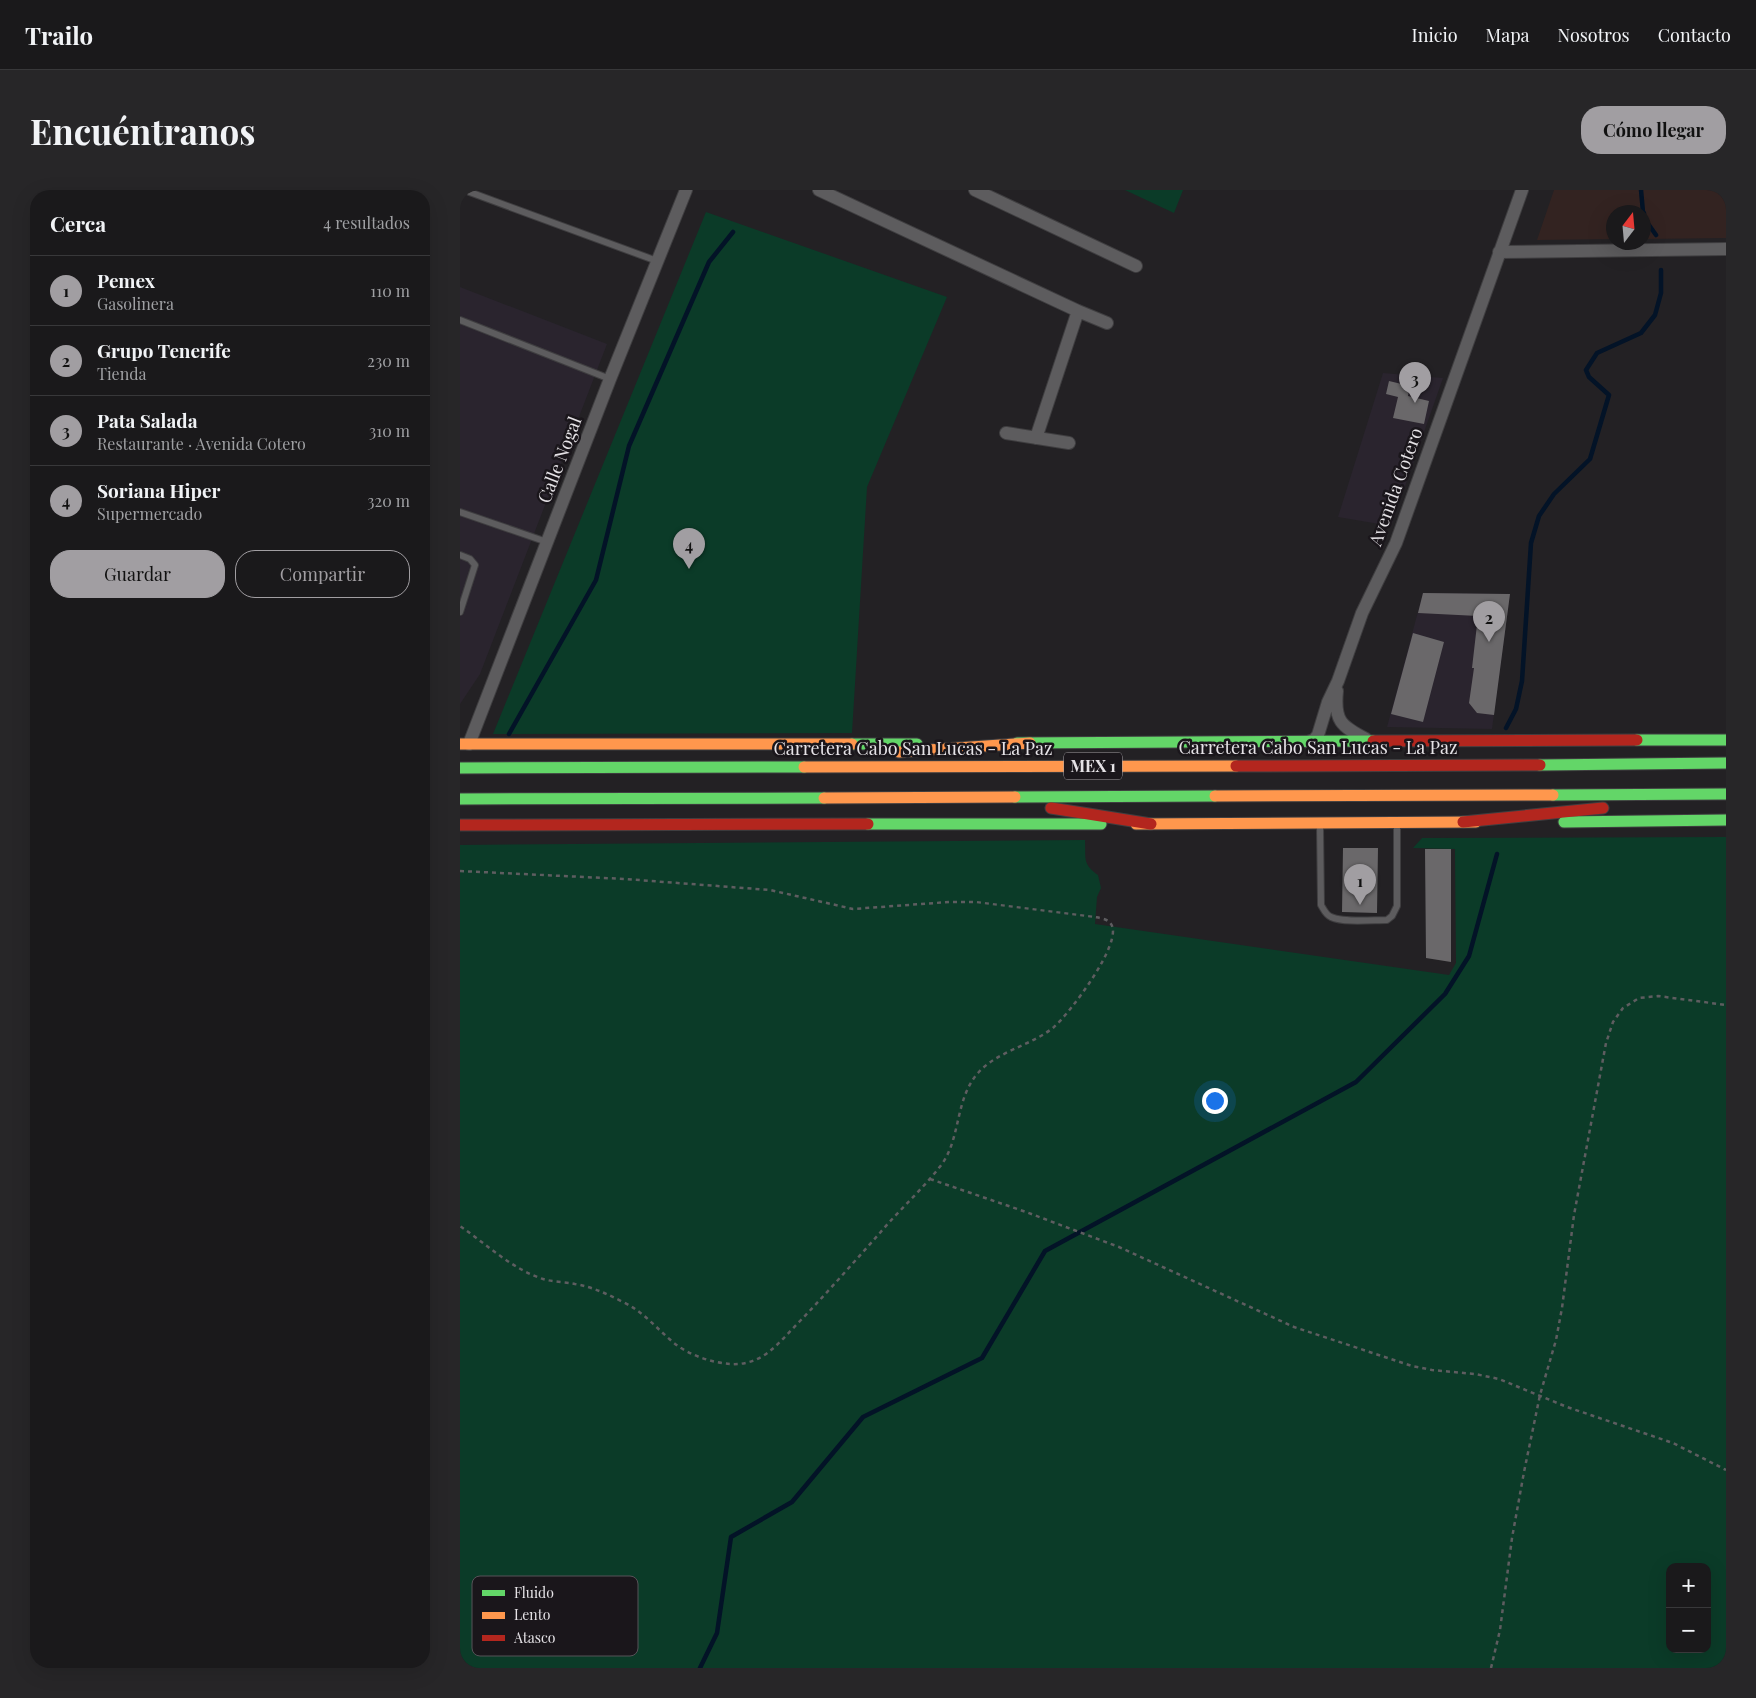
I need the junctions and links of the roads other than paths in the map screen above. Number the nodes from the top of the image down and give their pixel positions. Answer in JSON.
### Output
{"nodes":[{"id":1,"x":464,"y":190,"type":"edge"},
{"id":2,"x":686,"y":190,"type":"edge"},
{"id":3,"x":819,"y":190,"type":"edge"},
{"id":4,"x":975,"y":190,"type":"edge"},
{"id":5,"x":1522,"y":190,"type":"edge"},
{"id":6,"x":1726,"y":249,"type":"edge"},
{"id":7,"x":1499,"y":252,"type":"junction"},
{"id":8,"x":657,"y":262,"type":"junction"},
{"id":9,"x":1136,"y":266,"type":"dead end"},
{"id":10,"x":1078,"y":311,"type":"junction"},
{"id":11,"x":460,"y":320,"type":"edge"},
{"id":12,"x":1107,"y":323,"type":"dead end"},
{"id":13,"x":610,"y":379,"type":"junction"},
{"id":14,"x":1006,"y":433,"type":"dead end"},
{"id":15,"x":1036,"y":438,"type":"junction"},
{"id":16,"x":1068,"y":443,"type":"dead end"},
{"id":17,"x":460,"y":512,"type":"edge"},
{"id":18,"x":547,"y":542,"type":"junction"},
{"id":19,"x":460,"y":555,"type":"edge"},
{"id":20,"x":460,"y":612,"type":"edge"},
{"id":21,"x":1338,"y":681,"type":"junction"},
{"id":22,"x":1725,"y":740,"type":"edge"},
{"id":23,"x":1308,"y":742,"type":"junction"},
{"id":24,"x":1370,"y":742,"type":"junction"},
{"id":25,"x":1030,"y":743,"type":"junction"},
{"id":26,"x":464,"y":744,"type":"edge"},
{"id":27,"x":1726,"y":763,"type":"edge"},
{"id":28,"x":460,"y":768,"type":"edge"},
{"id":29,"x":727,"y":768,"type":"junction"},
{"id":30,"x":1726,"y":794,"type":"edge"},
{"id":31,"x":943,"y":796,"type":"junction"},
{"id":32,"x":460,"y":799,"type":"edge"},
{"id":33,"x":1726,"y":820,"type":"edge"},
{"id":34,"x":1320,"y":822,"type":"junction"},
{"id":35,"x":1397,"y":822,"type":"junction"},
{"id":36,"x":1463,"y":822,"type":"junction"},
{"id":37,"x":1151,"y":824,"type":"junction"},
{"id":38,"x":460,"y":825,"type":"edge"}],
"edges":[{"from":1,"to":8,"type":"lane"},
{"from":2,"to":8,"type":"street","name":"Calle Nogal"},
{"from":3,"to":10,"type":"street"},
{"from":4,"to":9,"type":"street"},
{"from":5,"to":7,"type":"street","name":"Avenida Cotero"},
{"from":6,"to":7,"type":"street"},
{"from":7,"to":21,"type":"street","name":"Avenida Cotero"},
{"from":8,"to":13,"type":"street","name":"Calle Nogal"},
{"from":10,"to":12,"type":"street"},
{"from":10,"to":15,"type":"street"},
{"from":11,"to":13,"type":"lane"},
{"from":13,"to":18,"type":"street","name":"Calle Nogal"},
{"from":14,"to":15,"type":"street"},
{"from":15,"to":16,"type":"street"},
{"from":17,"to":18,"type":"lane"},
{"from":18,"to":26,"type":"street","name":"Calle Nogal"},
{"from":19,"to":20,"type":"lane"},
{"from":21,"to":23,"type":"street"},
{"from":21,"to":24,"type":"street"},
{"from":22,"to":24,"type":"main road"},
{"from":23,"to":24,"type":"main road"},
{"from":23,"to":25,"type":"main road"},
{"from":25,"to":26,"type":"main road"},
{"from":25,"to":29,"type":"main road"},
{"from":27,"to":29,"type":"main road","name":"Carretera Cabo San Lucas - La Paz","number":"MEX 1"},
{"from":28,"to":29,"type":"main road","name":"Carretera Cabo San Lucas - La Paz","number":"MEX 1"},
{"from":30,"to":31,"type":"main road","number":"MEX 1"},
{"from":30,"to":36,"type":"main road"},
{"from":31,"to":32,"type":"main road","number":"MEX 1"},
{"from":31,"to":37,"type":"main road"},
{"from":33,"to":36,"type":"main road"},
{"from":34,"to":35,"type":"main road"},
{"from":34,"to":35,"type":"lane"},
{"from":34,"to":37,"type":"main road"},
{"from":35,"to":36,"type":"main road"},
{"from":37,"to":38,"type":"main road"}]}
